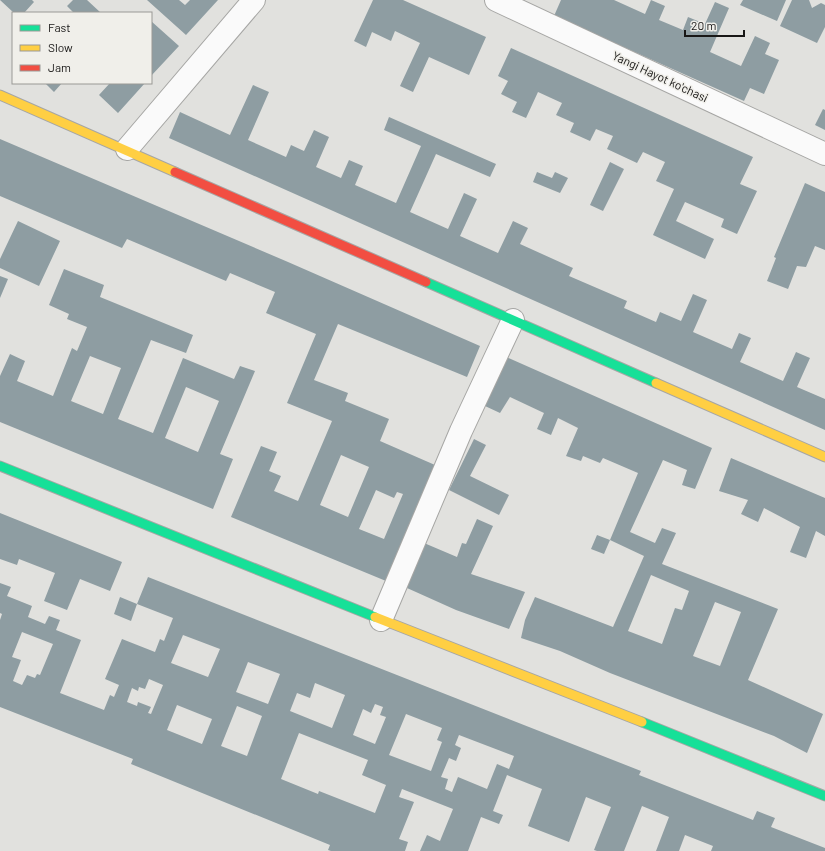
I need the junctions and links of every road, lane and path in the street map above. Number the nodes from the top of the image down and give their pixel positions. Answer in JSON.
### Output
{"nodes":[{"id":1,"x":254,"y":0,"type":"edge"},
{"id":2,"x":496,"y":0,"type":"edge"},
{"id":3,"x":0,"y":95,"type":"edge"},
{"id":4,"x":127,"y":149,"type":"junction"},
{"id":5,"x":825,"y":154,"type":"edge"},
{"id":6,"x":513,"y":320,"type":"junction"},
{"id":7,"x":825,"y":457,"type":"edge"},
{"id":8,"x":0,"y":466,"type":"edge"},
{"id":9,"x":381,"y":620,"type":"junction"},
{"id":10,"x":825,"y":796,"type":"edge"}],
"edges":[{"from":1,"to":4,"type":"street"},
{"from":2,"to":5,"type":"street","name":"Yangi Hayot ko'chasi"},
{"from":3,"to":4,"type":"street"},
{"from":4,"to":6,"type":"street"},
{"from":6,"to":7,"type":"street"},
{"from":6,"to":9,"type":"street"},
{"from":8,"to":9,"type":"street"},
{"from":9,"to":10,"type":"street"}]}
